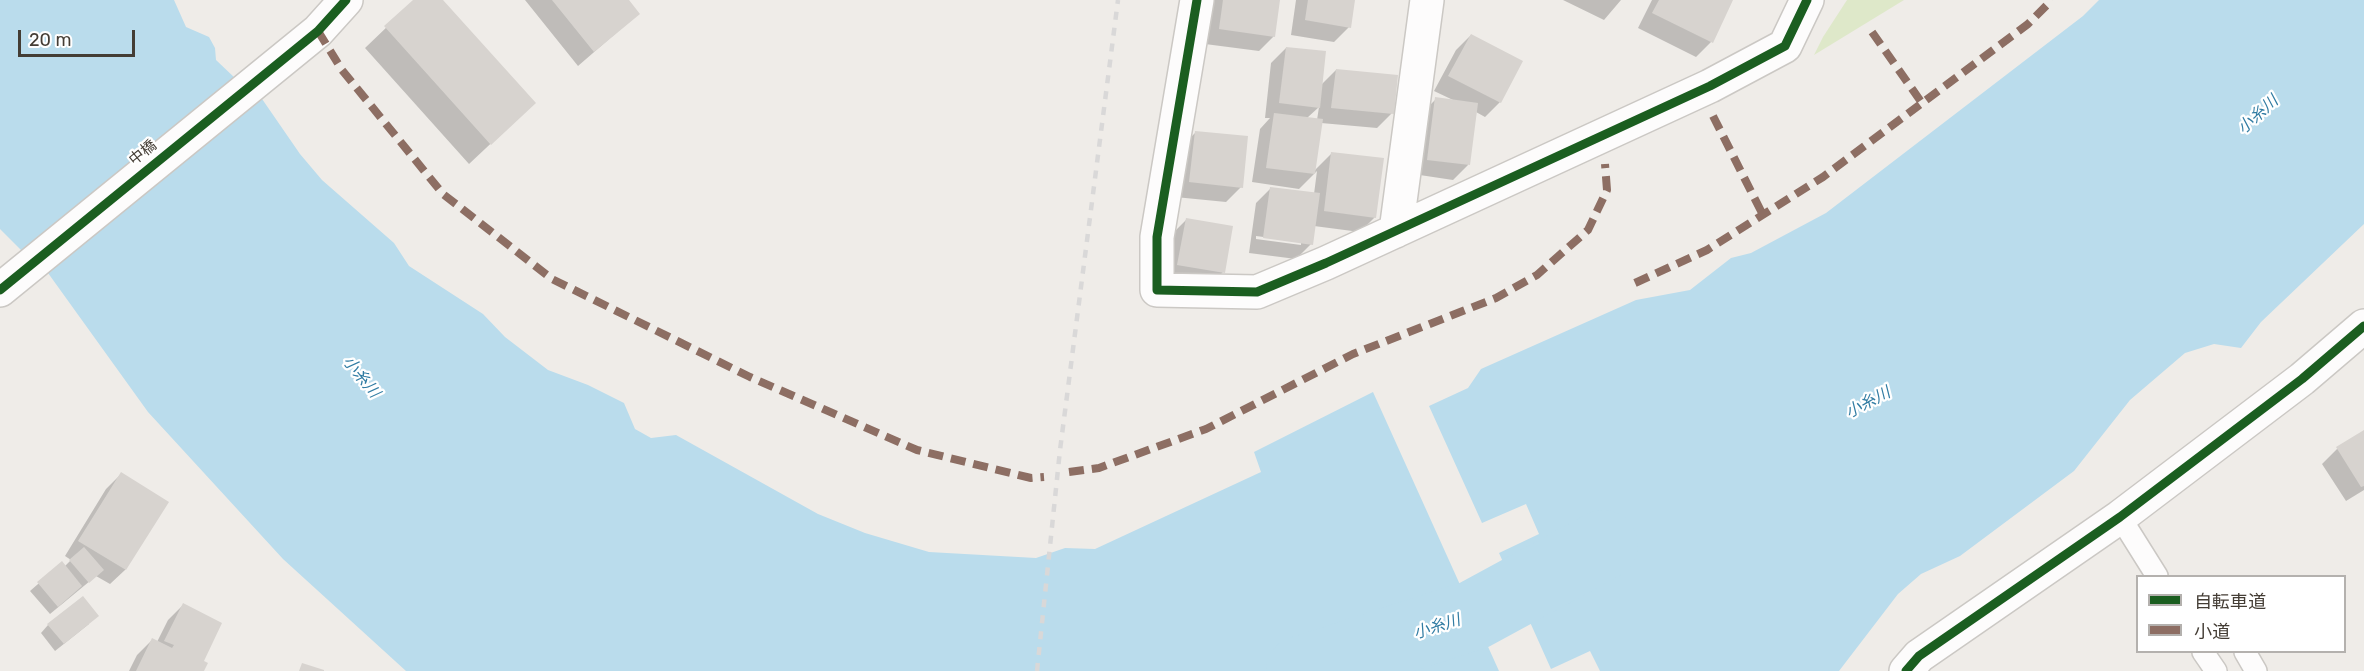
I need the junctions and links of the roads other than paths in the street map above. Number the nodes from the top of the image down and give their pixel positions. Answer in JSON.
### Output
{"nodes":[{"id":1,"x":346,"y":0,"type":"edge"},
{"id":2,"x":1197,"y":0,"type":"edge"},
{"id":3,"x":1427,"y":0,"type":"edge"},
{"id":4,"x":1807,"y":0,"type":"edge"},
{"id":5,"x":313,"y":15,"type":"edge"},
{"id":6,"x":1396,"y":231,"type":"junction"},
{"id":7,"x":6,"y":281,"type":"edge"},
{"id":8,"x":2364,"y":326,"type":"edge"},
{"id":9,"x":2120,"y":517,"type":"junction"},
{"id":10,"x":2156,"y":575,"type":"edge"},
{"id":11,"x":2205,"y":653,"type":"edge"},
{"id":12,"x":2246,"y":653,"type":"edge"},
{"id":13,"x":1906,"y":671,"type":"edge"},
{"id":14,"x":2216,"y":671,"type":"edge"},
{"id":15,"x":2256,"y":671,"type":"edge"}],
"edges":[{"from":1,"to":5,"type":"street","name":"中橋"},
{"from":2,"to":6,"type":"street"},
{"from":3,"to":6,"type":"street"},
{"from":4,"to":6,"type":"street"},
{"from":5,"to":7,"type":"street","name":"中橋"},
{"from":8,"to":9,"type":"street"},
{"from":9,"to":10,"type":"lane"},
{"from":9,"to":13,"type":"street"},
{"from":11,"to":14,"type":"lane"},
{"from":12,"to":15,"type":"lane"}]}
